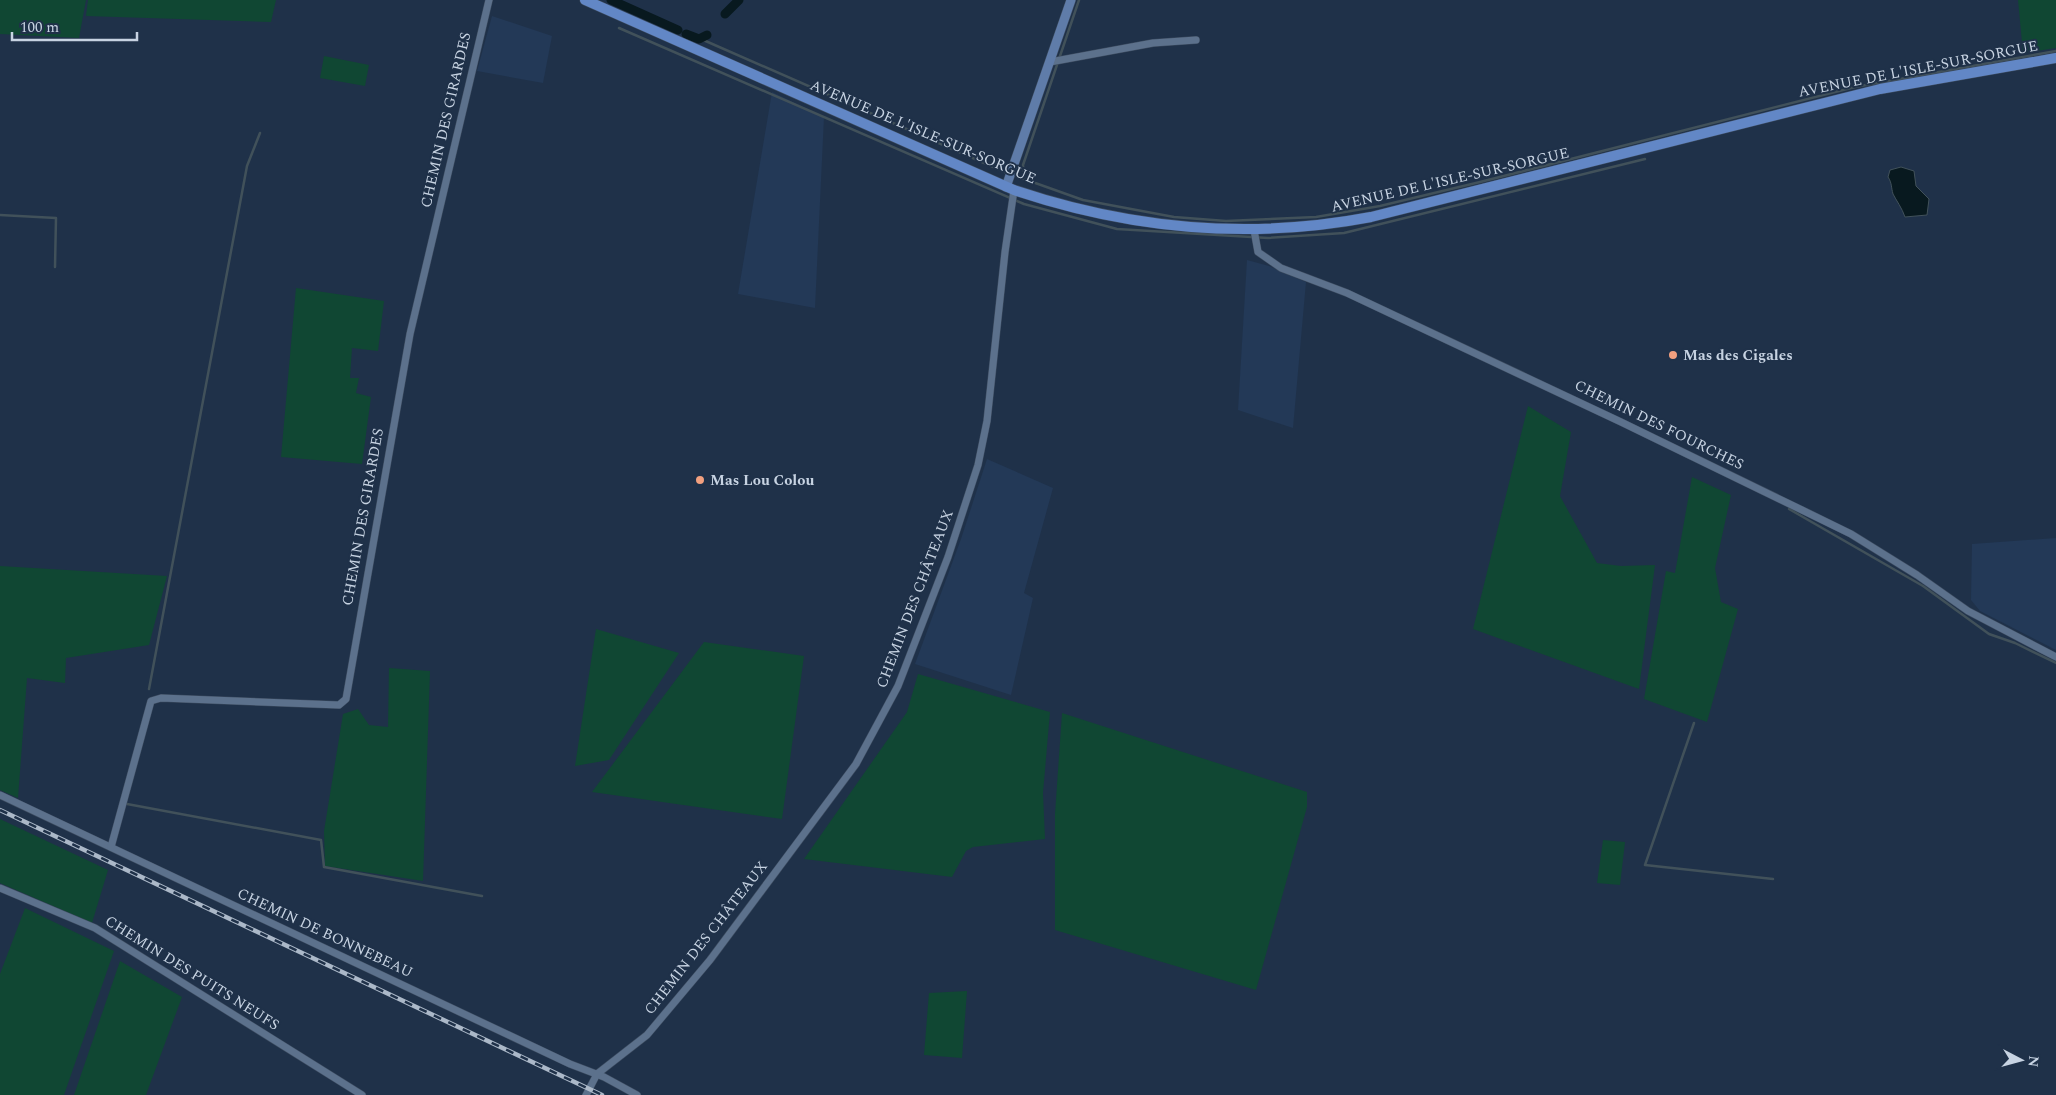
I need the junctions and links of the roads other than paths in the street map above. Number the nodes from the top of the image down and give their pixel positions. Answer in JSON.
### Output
{"nodes":[{"id":1,"x":489,"y":0,"type":"edge"},
{"id":2,"x":585,"y":0,"type":"edge"},
{"id":3,"x":1071,"y":0,"type":"edge"},
{"id":4,"x":1196,"y":40,"type":"dead end"},
{"id":5,"x":2056,"y":58,"type":"edge"},
{"id":6,"x":1050,"y":62,"type":"junction"},
{"id":7,"x":1010,"y":189,"type":"junction"},
{"id":8,"x":1254,"y":230,"type":"junction"},
{"id":9,"x":2056,"y":657,"type":"edge"},
{"id":10,"x":0,"y":795,"type":"edge"},
{"id":11,"x":111,"y":847,"type":"junction"},
{"id":12,"x":0,"y":888,"type":"edge"},
{"id":13,"x":597,"y":1074,"type":"junction"},
{"id":14,"x":362,"y":1095,"type":"edge"},
{"id":15,"x":586,"y":1095,"type":"edge"},
{"id":16,"x":637,"y":1095,"type":"edge"}],
"edges":[{"from":1,"to":11,"type":"street","name":"CHEMIN DES GIRARDES"},
{"from":2,"to":7,"type":"main road","name":"AVENUE DE L'ISLE-SUR-SORGUE"},
{"from":3,"to":6,"type":"street","name":"CHEMIN DES CHÂTEAUX"},
{"from":4,"to":6,"type":"street"},
{"from":5,"to":8,"type":"main road","name":"AVENUE DE L'ISLE-SUR-SORGUE"},
{"from":6,"to":7,"type":"street","name":"CHEMIN DES CHÂTEAUX"},
{"from":7,"to":8,"type":"main road","name":"AVENUE DE L'ISLE-SUR-SORGUE"},
{"from":7,"to":13,"type":"street","name":"CHEMIN DES CHÂTEAUX"},
{"from":8,"to":9,"type":"street","name":"CHEMIN DES FOURCHES"},
{"from":10,"to":11,"type":"street","name":"CHEMIN DE BONNEBEAU"},
{"from":11,"to":13,"type":"street","name":"CHEMIN DE BONNEBEAU"},
{"from":12,"to":14,"type":"street","name":"CHEMIN DES PUITS NEUFS"},
{"from":13,"to":15,"type":"street","name":"CHEMIN DES CHÂTEAUX"},
{"from":13,"to":16,"type":"street","name":"CHEMIN DE BONNEBEAU"}]}
